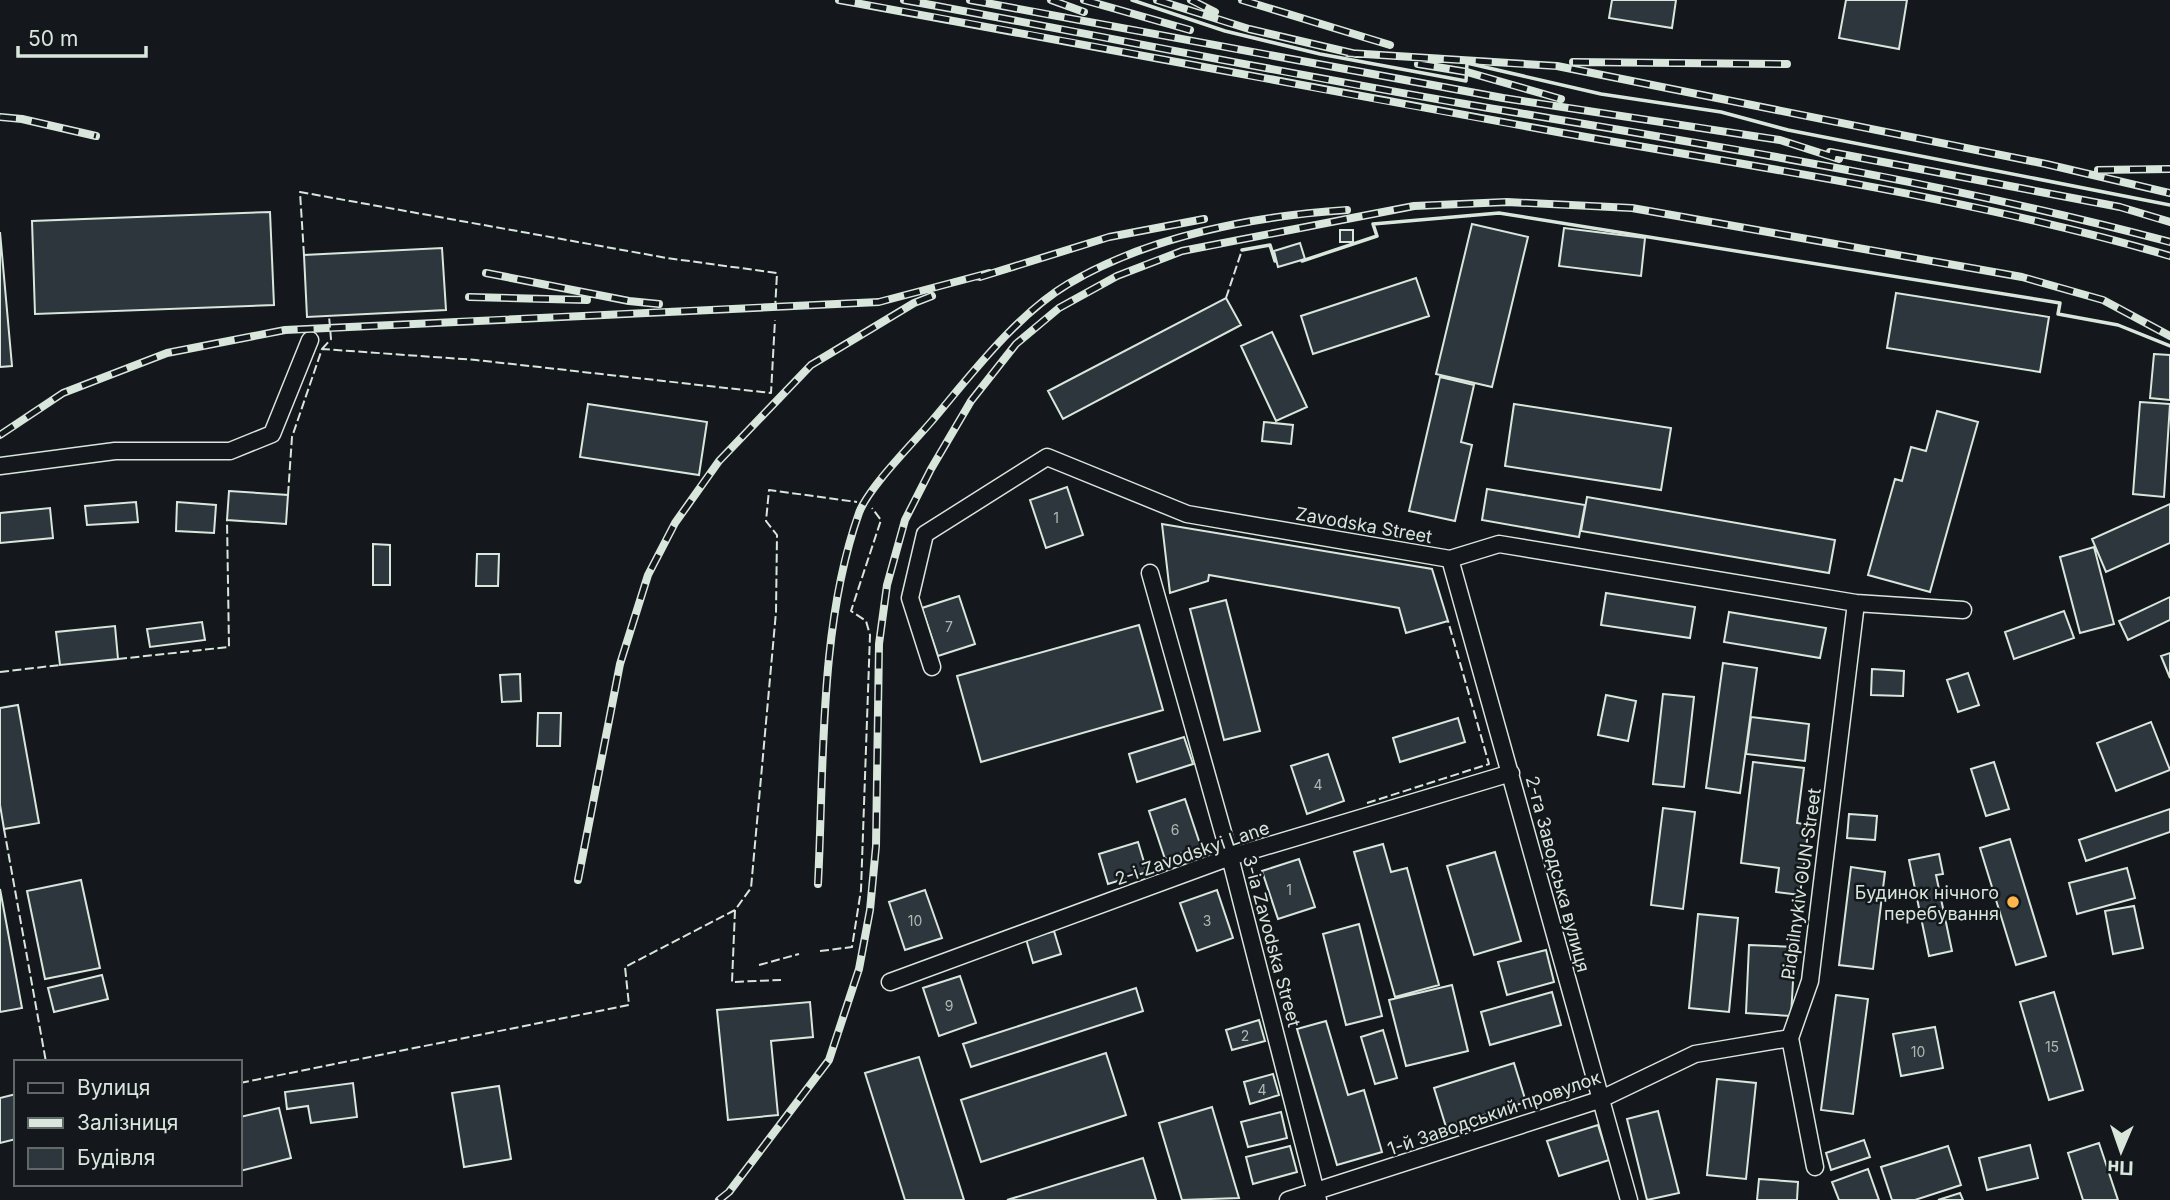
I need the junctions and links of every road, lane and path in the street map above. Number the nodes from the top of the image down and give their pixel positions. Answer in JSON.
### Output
{"nodes":[{"id":1,"x":310,"y":340,"type":"dead end"},
{"id":2,"x":0,"y":466,"type":"edge"},
{"id":3,"x":1450,"y":559,"type":"junction"},
{"id":4,"x":1150,"y":573,"type":"dead end"},
{"id":5,"x":1856,"y":603,"type":"junction"},
{"id":6,"x":1963,"y":610,"type":"dead end"},
{"id":7,"x":932,"y":667,"type":"dead end"},
{"id":8,"x":1511,"y":773,"type":"junction"},
{"id":9,"x":1230,"y":858,"type":"junction"},
{"id":10,"x":890,"y":982,"type":"dead end"},
{"id":11,"x":1790,"y":1038,"type":"junction"},
{"id":12,"x":1599,"y":1100,"type":"junction"},
{"id":13,"x":1815,"y":1167,"type":"dead end"},
{"id":14,"x":1316,"y":1196,"type":"edge"},
{"id":15,"x":1287,"y":1200,"type":"edge"},
{"id":16,"x":1629,"y":1200,"type":"edge"}],
"edges":[{"from":1,"to":2,"type":"street"},
{"from":3,"to":5,"type":"street","name":"Zavodska Street"},
{"from":3,"to":7,"type":"street","name":"Zavodska Street"},
{"from":3,"to":8,"type":"street","name":"2-га Заводська вулиця"},
{"from":4,"to":9,"type":"street","name":"3-ia Zavodska Street"},
{"from":5,"to":6,"type":"street","name":"Zavodska Street"},
{"from":5,"to":11,"type":"street","name":"Pidpilnykiv OUN Street"},
{"from":8,"to":9,"type":"street","name":"2-i Zavodskyi Lane"},
{"from":8,"to":12,"type":"street","name":"2-га Заводська вулиця"},
{"from":9,"to":10,"type":"street","name":"2-i Zavodskyi Lane"},
{"from":9,"to":14,"type":"street","name":"3-ia Zavodska Street"},
{"from":11,"to":12,"type":"street","name":"1-й Заводський провулок"},
{"from":11,"to":13,"type":"street"},
{"from":12,"to":14,"type":"street","name":"1-й Заводський провулок"},
{"from":12,"to":16,"type":"street","name":"2-га Заводська вулиця"},
{"from":14,"to":15,"type":"street","name":"1-й Заводський провулок"}]}
